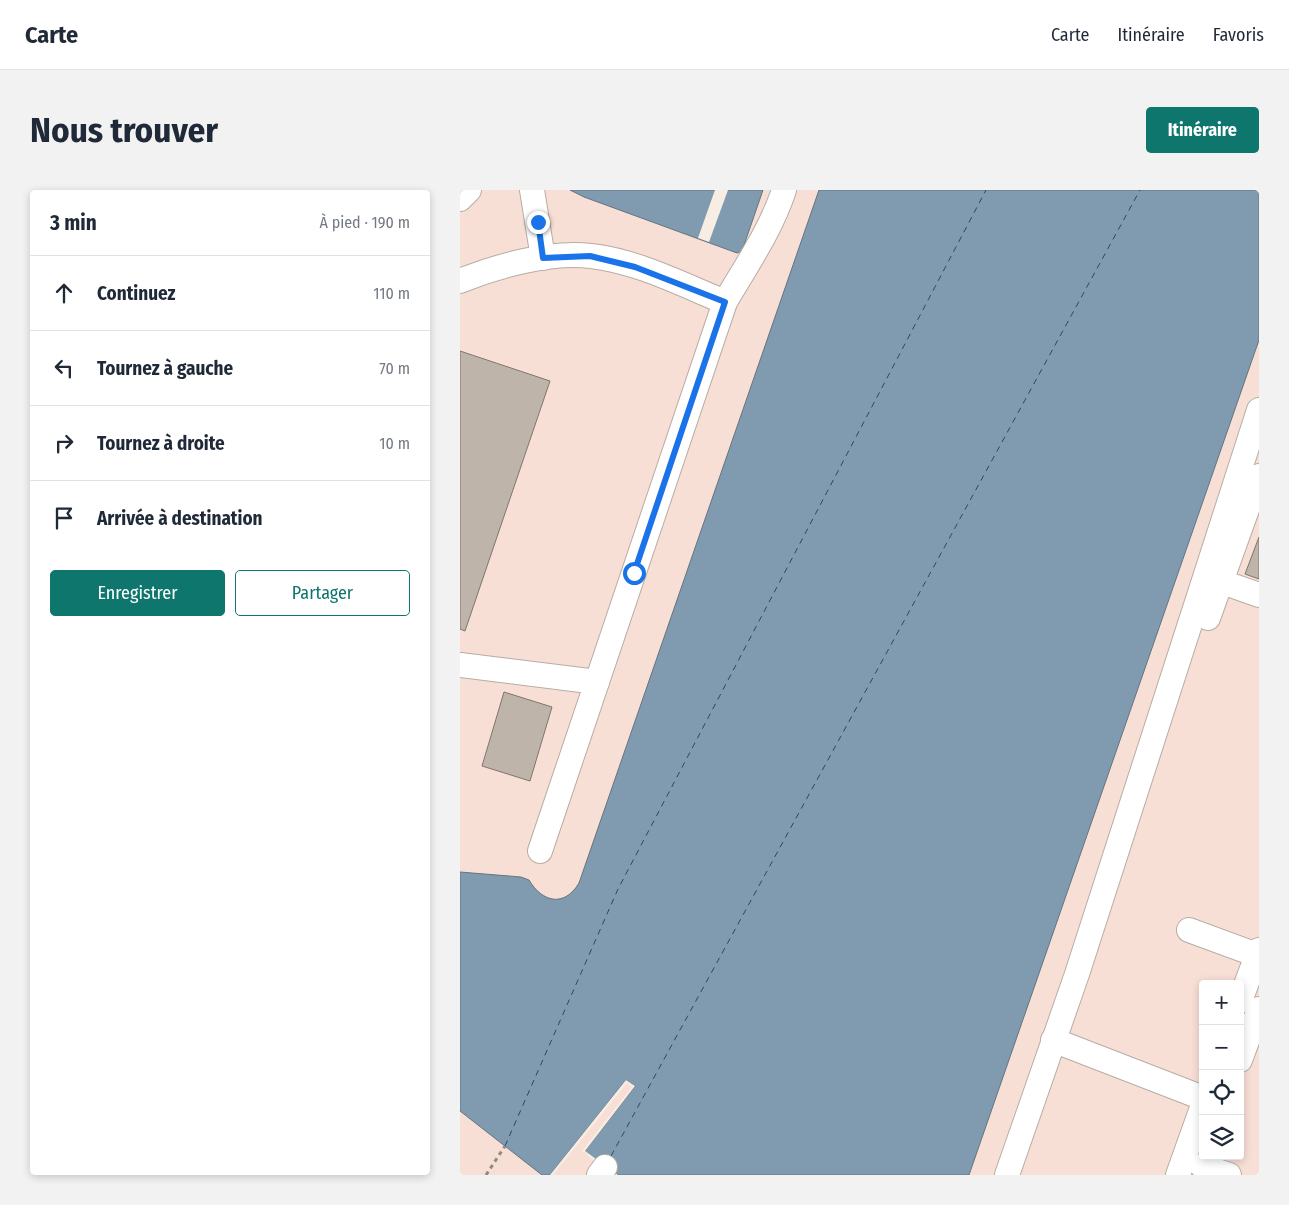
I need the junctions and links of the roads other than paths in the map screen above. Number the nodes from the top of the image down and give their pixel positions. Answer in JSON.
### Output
{"nodes":[{"id":1,"x":469,"y":190,"type":"edge"},
{"id":2,"x":532,"y":190,"type":"edge"},
{"id":3,"x":784,"y":190,"type":"edge"},
{"id":4,"x":460,"y":199,"type":"edge"},
{"id":5,"x":543,"y":258,"type":"junction"},
{"id":6,"x":460,"y":281,"type":"edge"},
{"id":7,"x":725,"y":302,"type":"junction"},
{"id":8,"x":1259,"y":410,"type":"edge"},
{"id":9,"x":1259,"y":476,"type":"edge"},
{"id":10,"x":1222,"y":582,"type":"junction"},
{"id":11,"x":1259,"y":595,"type":"edge"},
{"id":12,"x":1194,"y":657,"type":"dead end"},
{"id":13,"x":460,"y":665,"type":"edge"},
{"id":14,"x":597,"y":682,"type":"junction"},
{"id":15,"x":540,"y":851,"type":"dead end"},
{"id":16,"x":1189,"y":930,"type":"dead end"},
{"id":17,"x":1258,"y":952,"type":"edge"},
{"id":18,"x":1244,"y":990,"type":"edge"},
{"id":19,"x":1259,"y":1009,"type":"edge"},
{"id":20,"x":1053,"y":1040,"type":"junction"},
{"id":21,"x":1244,"y":1049,"type":"edge"},
{"id":22,"x":1199,"y":1096,"type":"edge"},
{"id":23,"x":1199,"y":1115,"type":"edge"},
{"id":24,"x":1202,"y":1166,"type":"edge"},
{"id":25,"x":1006,"y":1175,"type":"edge"},
{"id":26,"x":1178,"y":1175,"type":"edge"},
{"id":27,"x":1229,"y":1175,"type":"edge"}],
"edges":[{"from":1,"to":4,"type":"lane"},
{"from":2,"to":5,"type":"lane"},
{"from":3,"to":7,"type":"lane"},
{"from":5,"to":6,"type":"lane"},
{"from":5,"to":7,"type":"lane"},
{"from":7,"to":14,"type":"lane"},
{"from":8,"to":20,"type":"lane"},
{"from":9,"to":10,"type":"lane"},
{"from":10,"to":11,"type":"lane"},
{"from":10,"to":12,"type":"lane"},
{"from":13,"to":14,"type":"lane"},
{"from":14,"to":15,"type":"lane"},
{"from":16,"to":17,"type":"lane"},
{"from":17,"to":18,"type":"lane"},
{"from":19,"to":21,"type":"lane"},
{"from":20,"to":22,"type":"lane"},
{"from":20,"to":25,"type":"lane"},
{"from":23,"to":26,"type":"lane"},
{"from":24,"to":27,"type":"lane"}]}
